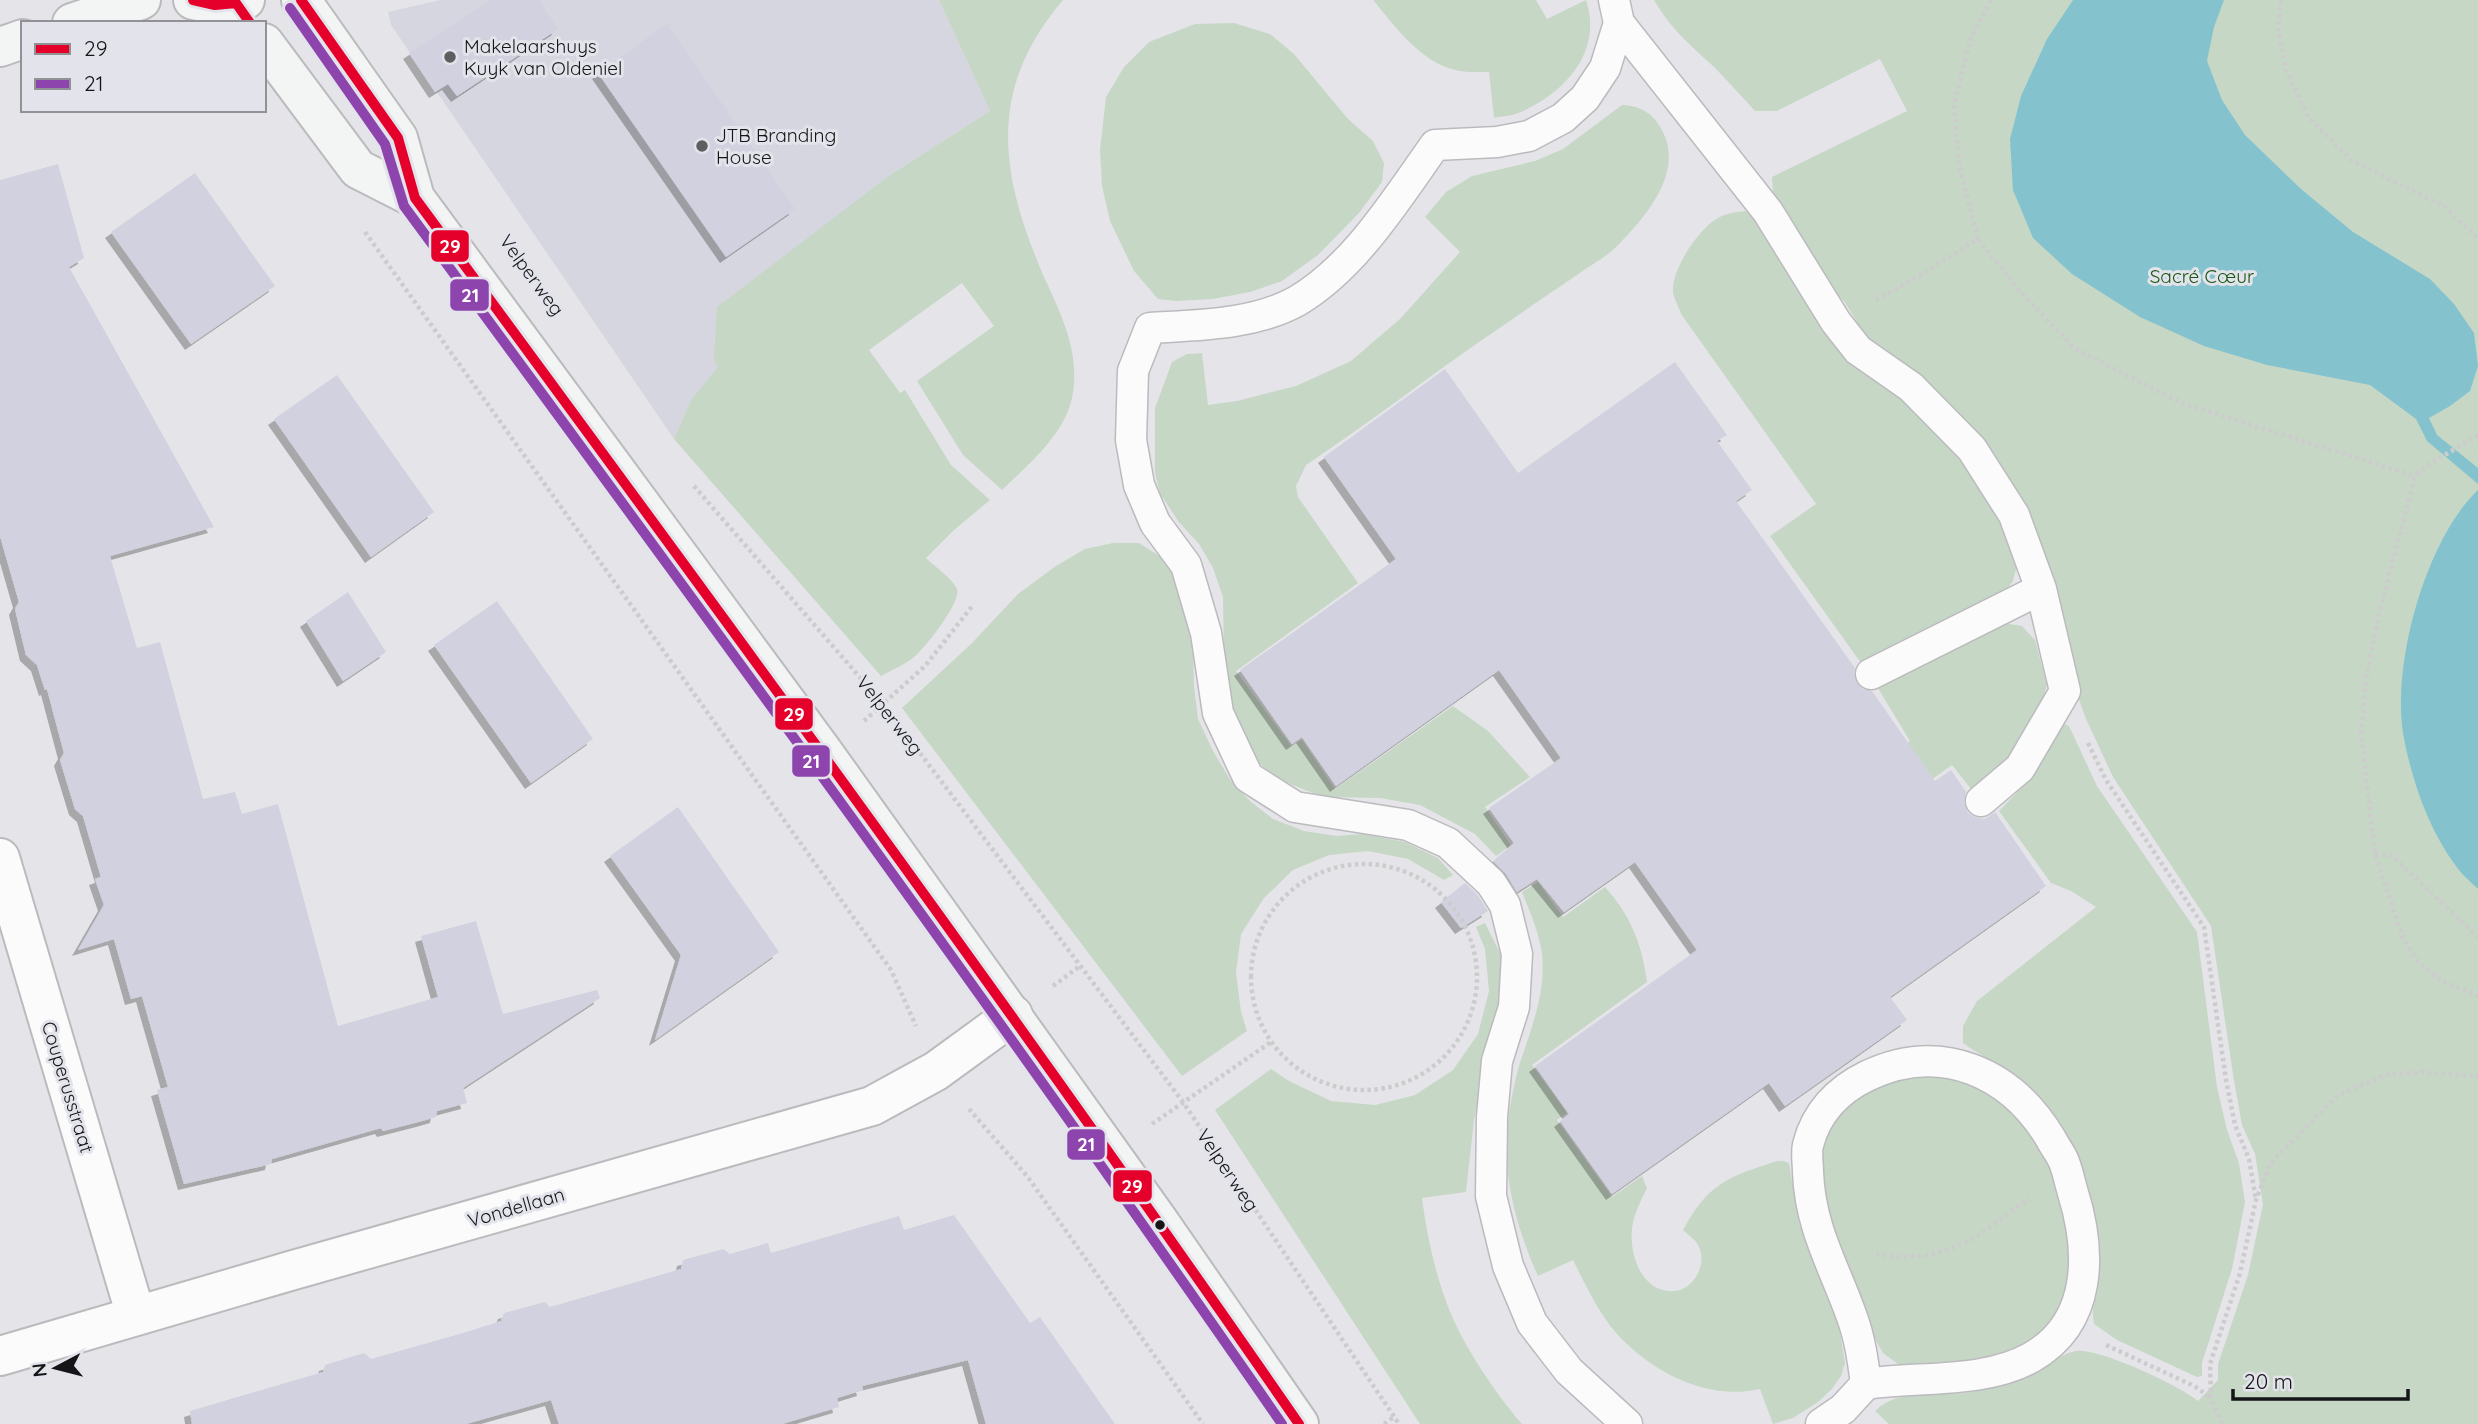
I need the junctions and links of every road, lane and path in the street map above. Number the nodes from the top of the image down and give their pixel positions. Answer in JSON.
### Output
{"nodes":[{"id":1,"x":141,"y":0,"type":"edge"},
{"id":2,"x":193,"y":0,"type":"edge"},
{"id":3,"x":301,"y":0,"type":"edge"},
{"id":4,"x":1991,"y":0,"type":"edge"},
{"id":5,"x":2281,"y":0,"type":"edge"},
{"id":6,"x":244,"y":9,"type":"edge"},
{"id":7,"x":1617,"y":12,"type":"edge"},
{"id":8,"x":78,"y":21,"type":"edge"},
{"id":9,"x":21,"y":40,"type":"edge"},
{"id":10,"x":266,"y":46,"type":"edge"},
{"id":11,"x":0,"y":47,"type":"edge"},
{"id":12,"x":415,"y":198,"type":"junction"},
{"id":13,"x":358,"y":222,"type":"dead end"},
{"id":14,"x":1978,"y":239,"type":"junction"},
{"id":15,"x":2478,"y":239,"type":"edge"},
{"id":16,"x":1836,"y":322,"type":"junction"},
{"id":17,"x":2476,"y":437,"type":"edge"},
{"id":18,"x":2415,"y":476,"type":"junction"},
{"id":19,"x":688,"y":479,"type":"dead end"},
{"id":20,"x":2041,"y":589,"type":"junction"},
{"id":21,"x":973,"y":605,"type":"dead end"},
{"id":22,"x":1871,"y":674,"type":"dead end"},
{"id":23,"x":2065,"y":691,"type":"junction"},
{"id":24,"x":883,"y":704,"type":"junction"},
{"id":25,"x":821,"y":749,"type":"junction"},
{"id":26,"x":1981,"y":801,"type":"dead end"},
{"id":27,"x":2375,"y":854,"type":"junction"},
{"id":28,"x":0,"y":858,"type":"edge"},
{"id":29,"x":2478,"y":937,"type":"edge"},
{"id":30,"x":2478,"y":996,"type":"edge"},
{"id":31,"x":1013,"y":1015,"type":"junction"},
{"id":32,"x":1271,"y":1042,"type":"junction"},
{"id":33,"x":936,"y":1071,"type":"junction"},
{"id":34,"x":2478,"y":1076,"type":"edge"},
{"id":35,"x":1183,"y":1102,"type":"junction"},
{"id":36,"x":1148,"y":1126,"type":"dead end"},
{"id":37,"x":2024,"y":1188,"type":"dead end"},
{"id":38,"x":2072,"y":1190,"type":"junction"},
{"id":39,"x":2027,"y":1200,"type":"junction"},
{"id":40,"x":2256,"y":1200,"type":"junction"},
{"id":41,"x":1873,"y":1243,"type":"dead end"},
{"id":42,"x":1878,"y":1253,"type":"junction"},
{"id":43,"x":1838,"y":1280,"type":"junction"},
{"id":44,"x":136,"y":1316,"type":"junction"},
{"id":45,"x":2066,"y":1326,"type":"junction"},
{"id":46,"x":0,"y":1356,"type":"edge"},
{"id":47,"x":1866,"y":1384,"type":"junction"},
{"id":48,"x":2211,"y":1398,"type":"junction"},
{"id":49,"x":1394,"y":1417,"type":"junction"},
{"id":50,"x":1203,"y":1424,"type":"edge"},
{"id":51,"x":1299,"y":1424,"type":"edge"},
{"id":52,"x":1384,"y":1424,"type":"edge"},
{"id":53,"x":1399,"y":1424,"type":"edge"},
{"id":54,"x":1627,"y":1424,"type":"edge"},
{"id":55,"x":1821,"y":1424,"type":"edge"},
{"id":56,"x":2222,"y":1424,"type":"edge"}],
"edges":[{"from":1,"to":8,"type":"main road"},
{"from":2,"to":6,"type":"main road"},
{"from":3,"to":12,"type":"main road"},
{"from":4,"to":14,"type":"path"},
{"from":5,"to":15,"type":"path"},
{"from":7,"to":16,"type":"lane"},
{"from":7,"to":54,"type":"lane"},
{"from":9,"to":11,"type":"main road"},
{"from":10,"to":12,"type":"main road"},
{"from":12,"to":25,"type":"main road"},
{"from":13,"to":33,"type":"path"},
{"from":14,"to":16,"type":"path"},
{"from":14,"to":18,"type":"path"},
{"from":16,"to":20,"type":"lane"},
{"from":17,"to":18,"type":"path"},
{"from":18,"to":27,"type":"path"},
{"from":19,"to":24,"type":"path","name":"Velperweg"},
{"from":20,"to":22,"type":"lane"},
{"from":20,"to":23,"type":"lane"},
{"from":21,"to":24,"type":"path"},
{"from":23,"to":26,"type":"lane"},
{"from":23,"to":40,"type":"path"},
{"from":24,"to":25,"type":"path"},
{"from":24,"to":35,"type":"path","name":"Velperweg"},
{"from":25,"to":31,"type":"main road"},
{"from":27,"to":29,"type":"path"},
{"from":27,"to":30,"type":"path"},
{"from":28,"to":44,"type":"street","name":"Couperusstraat"},
{"from":31,"to":33,"type":"street","name":"Vondellaan"},
{"from":31,"to":51,"type":"main road"},
{"from":32,"to":32,"type":"path"},
{"from":32,"to":35,"type":"path"},
{"from":33,"to":44,"type":"street","name":"Vondellaan"},
{"from":33,"to":50,"type":"path"},
{"from":34,"to":40,"type":"path"},
{"from":35,"to":36,"type":"path"},
{"from":35,"to":49,"type":"path","name":"Velperweg"},
{"from":37,"to":39,"type":"path"},
{"from":38,"to":39,"type":"path"},
{"from":38,"to":43,"type":"lane"},
{"from":38,"to":45,"type":"lane"},
{"from":39,"to":42,"type":"path"},
{"from":40,"to":48,"type":"path"},
{"from":41,"to":42,"type":"path"},
{"from":42,"to":43,"type":"path"},
{"from":43,"to":47,"type":"lane"},
{"from":44,"to":46,"type":"street","name":"Vondellaan"},
{"from":45,"to":47,"type":"lane"},
{"from":45,"to":48,"type":"path"},
{"from":47,"to":55,"type":"lane"},
{"from":48,"to":56,"type":"path"},
{"from":49,"to":52,"type":"path"},
{"from":49,"to":53,"type":"path","name":"Velperweg"}]}
